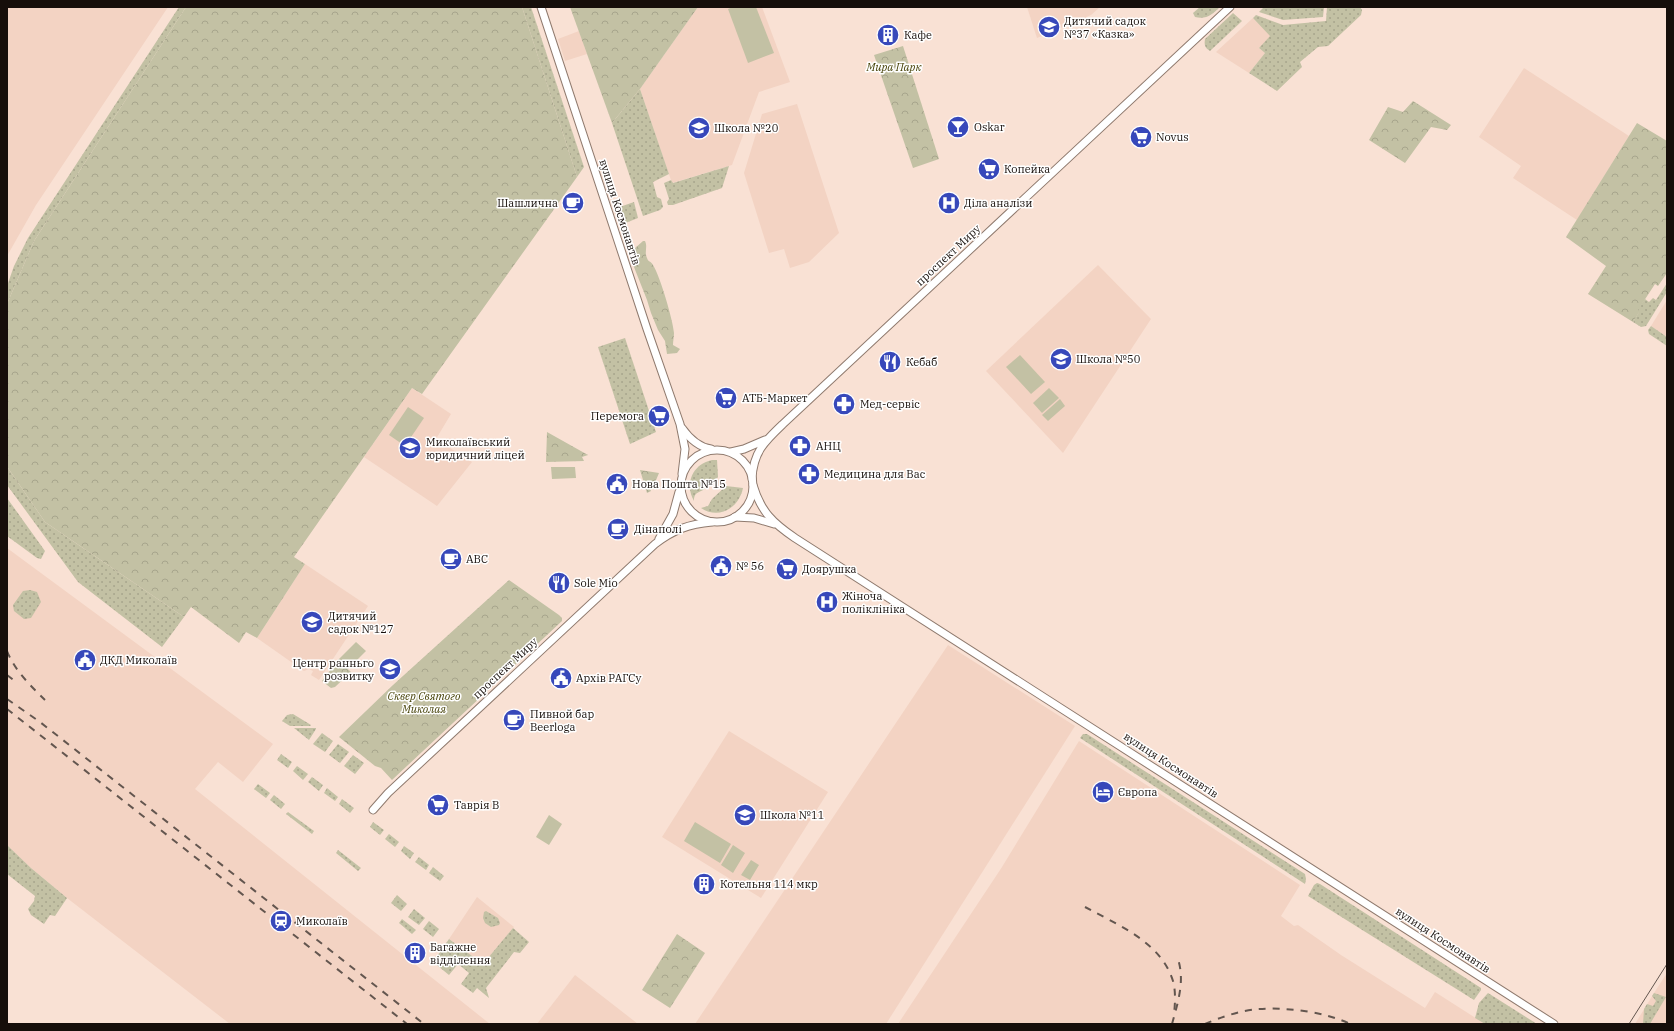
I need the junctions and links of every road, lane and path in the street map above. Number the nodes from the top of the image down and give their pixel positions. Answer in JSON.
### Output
{"nodes":[{"id":1,"x":541,"y":7,"type":"edge"},
{"id":2,"x":1230,"y":7,"type":"edge"},
{"id":3,"x":680,"y":424,"type":"junction"},
{"id":4,"x":769,"y":438,"type":"junction"},
{"id":5,"x":714,"y":450,"type":"junction"},
{"id":6,"x":730,"y":452,"type":"junction"},
{"id":7,"x":682,"y":474,"type":"junction"},
{"id":8,"x":752,"y":482,"type":"junction"},
{"id":9,"x":680,"y":488,"type":"junction"},
{"id":10,"x":735,"y":517,"type":"junction"},
{"id":11,"x":712,"y":522,"type":"junction"},
{"id":12,"x":776,"y":524,"type":"junction"},
{"id":13,"x":655,"y":544,"type":"junction"},
{"id":14,"x":373,"y":810,"type":"dead end"},
{"id":15,"x":1554,"y":1024,"type":"edge"}],
"edges":[{"from":1,"to":3,"type":"main road","name":"вулиця Космонавтів"},
{"from":2,"to":4,"type":"main road","name":"проспект Миру"},
{"from":3,"to":5,"type":"main road","name":"вулиця Космонавтів"},
{"from":3,"to":7,"type":"main road","name":"вулиця Космонавтів"},
{"from":4,"to":6,"type":"main road","name":"проспект Миру"},
{"from":4,"to":8,"type":"main road","name":"проспект Миру"},
{"from":5,"to":6,"type":"main road"},
{"from":5,"to":7,"type":"main road"},
{"from":6,"to":8,"type":"main road"},
{"from":7,"to":9,"type":"main road"},
{"from":8,"to":10,"type":"main road"},
{"from":8,"to":12,"type":"main road","name":"вулиця Космонавтів"},
{"from":9,"to":11,"type":"main road"},
{"from":9,"to":13,"type":"main road","name":"проспект Миру"},
{"from":10,"to":11,"type":"main road"},
{"from":10,"to":12,"type":"main road","name":"вулиця Космонавтів"},
{"from":11,"to":13,"type":"main road","name":"проспект Миру"},
{"from":12,"to":15,"type":"main road","name":"вулиця Космонавтів"},
{"from":13,"to":14,"type":"main road","name":"проспект Миру"}]}
